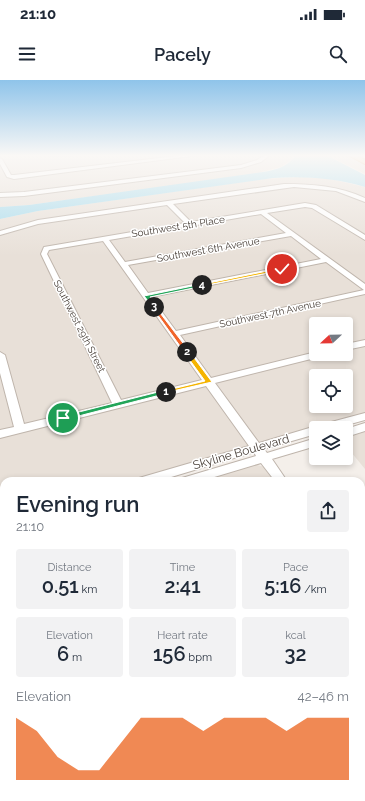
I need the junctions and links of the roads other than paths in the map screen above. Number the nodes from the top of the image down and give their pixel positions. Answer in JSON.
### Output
{"nodes":[{"id":1,"x":61,"y":189,"type":"edge"},
{"id":2,"x":266,"y":189,"type":"edge"},
{"id":3,"x":327,"y":189,"type":"edge"},
{"id":4,"x":0,"y":195,"type":"edge"},
{"id":5,"x":365,"y":200,"type":"edge"},
{"id":6,"x":168,"y":203,"type":"junction"},
{"id":7,"x":262,"y":212,"type":"junction"},
{"id":8,"x":190,"y":224,"type":"junction"},
{"id":9,"x":0,"y":233,"type":"edge"},
{"id":10,"x":292,"y":234,"type":"junction"},
{"id":11,"x":104,"y":238,"type":"junction"},
{"id":12,"x":365,"y":238,"type":"edge"},
{"id":13,"x":46,"y":248,"type":"joint"},
{"id":14,"x":327,"y":260,"type":"junction"},
{"id":15,"x":124,"y":264,"type":"junction"},
{"id":16,"x":365,"y":288,"type":"edge"},
{"id":17,"x":365,"y":292,"type":"edge"},
{"id":18,"x":147,"y":296,"type":"junction"},
{"id":19,"x":174,"y":334,"type":"junction"},
{"id":20,"x":365,"y":343,"type":"edge"},
{"id":21,"x":353,"y":346,"type":"edge"},
{"id":22,"x":0,"y":355,"type":"edge"},
{"id":23,"x":309,"y":357,"type":"edge"},
{"id":24,"x":209,"y":382,"type":"junction"},
{"id":25,"x":118,"y":404,"type":"junction"},
{"id":26,"x":365,"y":416,"type":"edge"},
{"id":27,"x":348,"y":421,"type":"edge"},
{"id":28,"x":365,"y":427,"type":"edge"},
{"id":29,"x":20,"y":429,"type":"junction"},
{"id":30,"x":353,"y":431,"type":"edge"},
{"id":31,"x":309,"y":432,"type":"edge"},
{"id":32,"x":0,"y":434,"type":"edge"},
{"id":33,"x":309,"y":444,"type":"edge"},
{"id":34,"x":257,"y":447,"type":"junction"},
{"id":35,"x":264,"y":457,"type":"junction"},
{"id":36,"x":156,"y":477,"type":"edge"},
{"id":37,"x":199,"y":477,"type":"edge"},
{"id":38,"x":278,"y":477,"type":"edge"}],
"edges":[{"from":1,"to":4,"type":"street"},
{"from":2,"to":6,"type":"street"},
{"from":3,"to":5,"type":"street"},
{"from":6,"to":8,"type":"street"},
{"from":6,"to":9,"type":"street"},
{"from":7,"to":8,"type":"street","name":"Southwest 5th Place"},
{"from":7,"to":10,"type":"street"},
{"from":7,"to":12,"type":"street","name":"Southwest 5th Place"},
{"from":8,"to":11,"type":"street","name":"Southwest 5th Place"},
{"from":10,"to":14,"type":"street"},
{"from":10,"to":15,"type":"street","name":"Southwest 6th Avenue"},
{"from":11,"to":13,"type":"street","name":"Southwest 5th Place"},
{"from":11,"to":15,"type":"street"},
{"from":13,"to":25,"type":"street","name":"Southwest 29th Street"},
{"from":14,"to":16,"type":"street"},
{"from":14,"to":18,"type":"street"},
{"from":15,"to":18,"type":"street"},
{"from":17,"to":19,"type":"street","name":"Southwest 7th Avenue"},
{"from":18,"to":19,"type":"street"},
{"from":19,"to":24,"type":"street"},
{"from":20,"to":21,"type":"street"},
{"from":22,"to":29,"type":"street"},
{"from":23,"to":24,"type":"street"},
{"from":24,"to":25,"type":"street"},
{"from":24,"to":34,"type":"street"},
{"from":25,"to":29,"type":"street"},
{"from":26,"to":27,"type":"street"},
{"from":28,"to":30,"type":"street"},
{"from":29,"to":32,"type":"street"},
{"from":31,"to":34,"type":"street","name":"Skyline Boulevard"},
{"from":33,"to":35,"type":"street","name":"Skyline Boulevard"},
{"from":34,"to":35,"type":"street"},
{"from":34,"to":36,"type":"street","name":"Skyline Boulevard"},
{"from":35,"to":37,"type":"street","name":"Skyline Boulevard"},
{"from":35,"to":38,"type":"street"}]}
